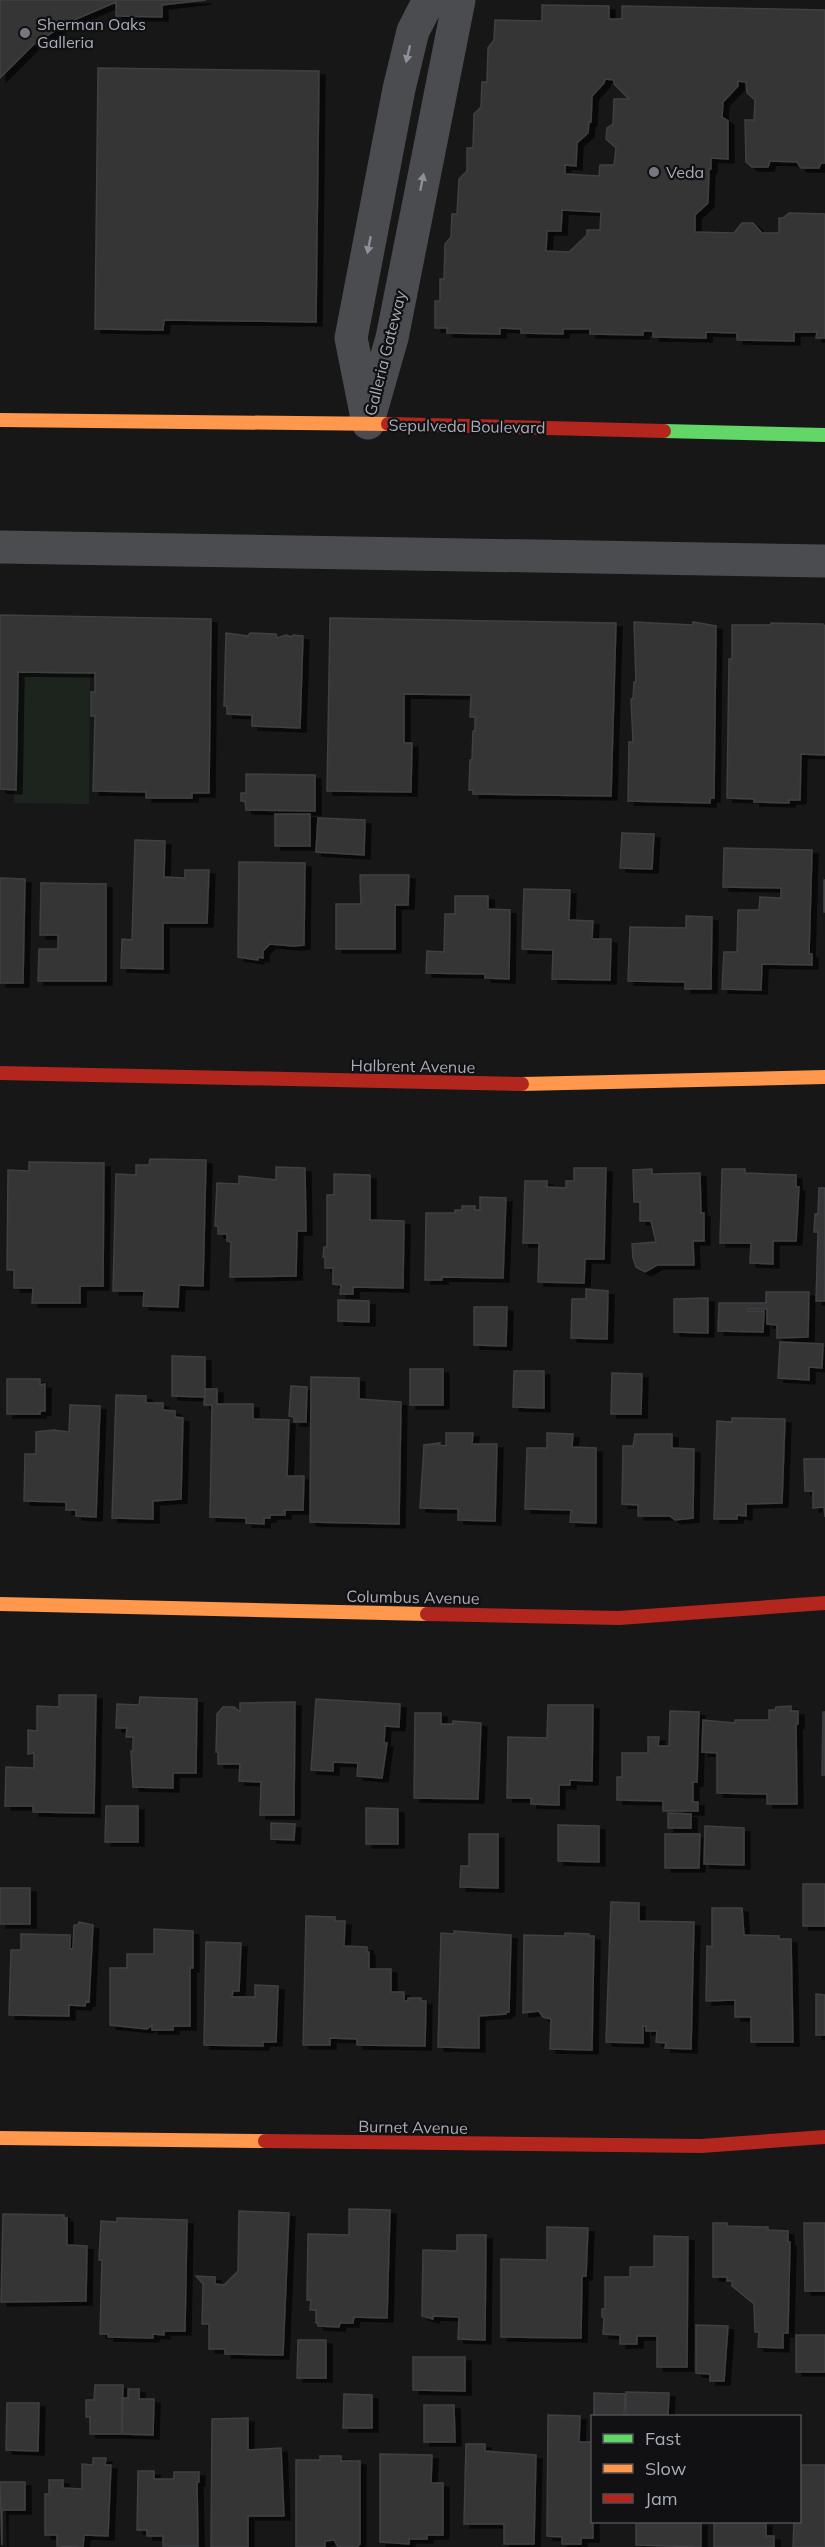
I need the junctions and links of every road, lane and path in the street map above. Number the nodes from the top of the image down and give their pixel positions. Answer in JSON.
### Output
{"nodes":[{"id":1,"x":429,"y":0,"type":"edge"},
{"id":2,"x":459,"y":0,"type":"edge"},
{"id":3,"x":0,"y":420,"type":"edge"},
{"id":4,"x":368,"y":423,"type":"junction"},
{"id":5,"x":825,"y":435,"type":"edge"},
{"id":6,"x":0,"y":547,"type":"edge"},
{"id":7,"x":825,"y":561,"type":"edge"},
{"id":8,"x":0,"y":1073,"type":"edge"},
{"id":9,"x":825,"y":1077,"type":"edge"},
{"id":10,"x":825,"y":1603,"type":"edge"},
{"id":11,"x":0,"y":1604,"type":"edge"},
{"id":12,"x":825,"y":2137,"type":"edge"},
{"id":13,"x":0,"y":2138,"type":"edge"}],
"edges":[{"from":1,"to":4,"type":"street","name":"Galleria Gateway","one_way":true},
{"from":4,"to":2,"type":"street","name":"Galleria Gateway","one_way":true},
{"from":3,"to":4,"type":"street","name":"Sepulveda Boulevard"},
{"from":4,"to":5,"type":"street","name":"Sepulveda Boulevard"},
{"from":6,"to":7,"type":"street"},
{"from":8,"to":9,"type":"street","name":"Halbrent Avenue"},
{"from":10,"to":11,"type":"street","name":"Columbus Avenue"},
{"from":12,"to":13,"type":"street","name":"Burnet Avenue"}]}
